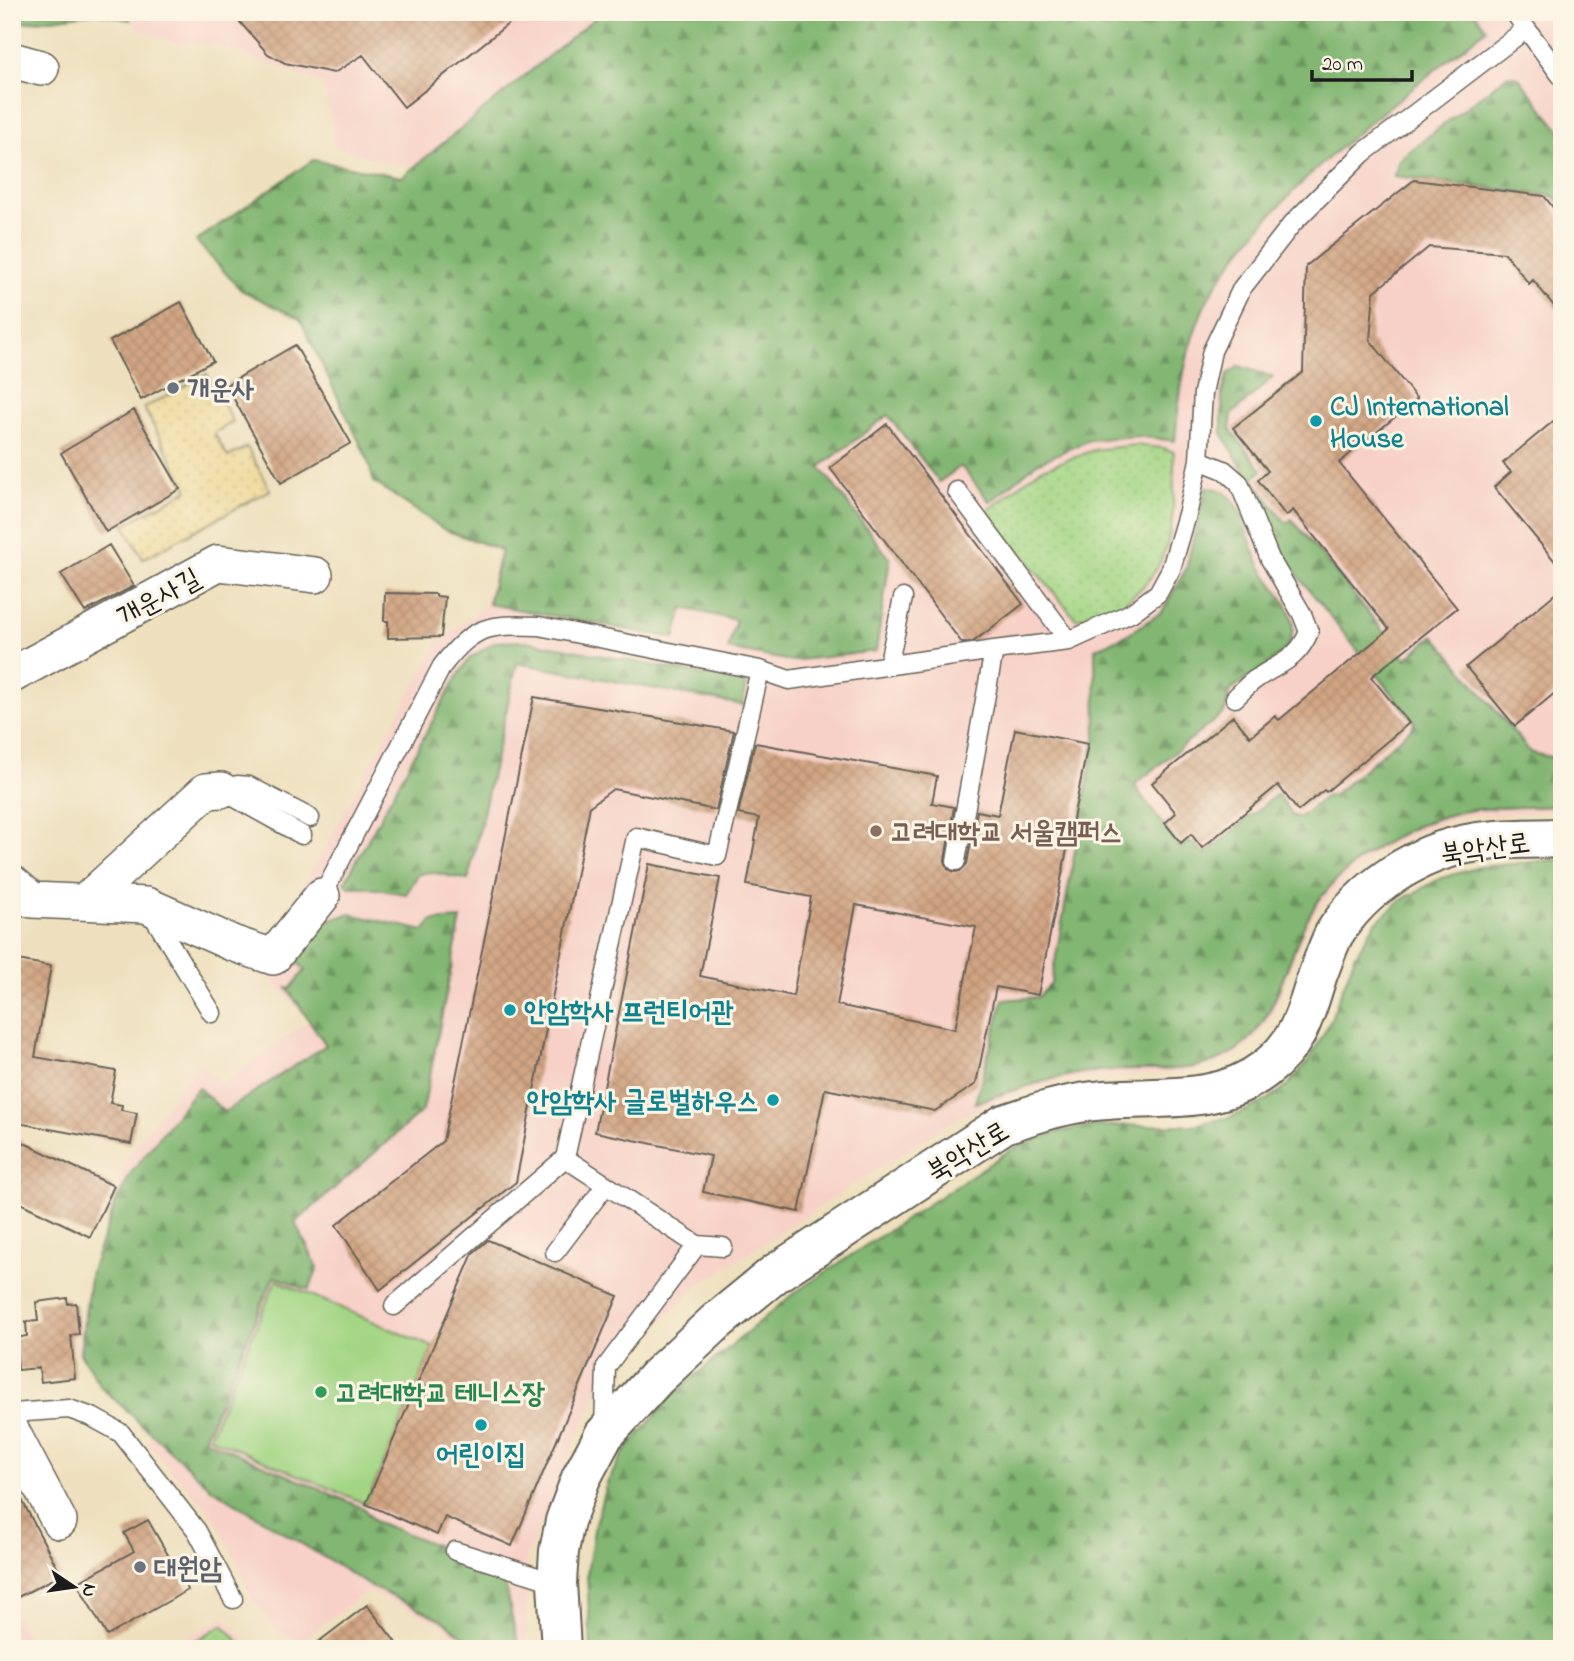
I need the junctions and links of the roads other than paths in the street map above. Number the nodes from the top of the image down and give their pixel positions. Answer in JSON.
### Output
{"nodes":[{"id":1,"x":1514,"y":12,"type":"edge"},
{"id":2,"x":1526,"y":29,"type":"junction"},
{"id":3,"x":1562,"y":77,"type":"edge"},
{"id":4,"x":1199,"y":460,"type":"junction"},
{"id":5,"x":957,"y":491,"type":"dead end"},
{"id":6,"x":315,"y":575,"type":"dead end"},
{"id":7,"x":903,"y":598,"type":"dead end"},
{"id":8,"x":1069,"y":641,"type":"junction"},
{"id":9,"x":994,"y":650,"type":"junction"},
{"id":10,"x":888,"y":666,"type":"junction"},
{"id":11,"x":760,"y":670,"type":"junction"},
{"id":12,"x":12,"y":675,"type":"edge"},
{"id":13,"x":1235,"y":698,"type":"dead end"},
{"id":14,"x":221,"y":790,"type":"junction"},
{"id":15,"x":310,"y":818,"type":"dead end"},
{"id":16,"x":303,"y":835,"type":"dead end"},
{"id":17,"x":1562,"y":838,"type":"edge"},
{"id":18,"x":956,"y":860,"type":"dead end"},
{"id":19,"x":12,"y":883,"type":"edge"},
{"id":20,"x":321,"y":896,"type":"joint"},
{"id":21,"x":85,"y":902,"type":"junction"},
{"id":22,"x":146,"y":905,"type":"junction"},
{"id":23,"x":212,"y":1013,"type":"dead end"},
{"id":24,"x":565,"y":1158,"type":"junction"},
{"id":25,"x":606,"y":1185,"type":"junction"},
{"id":26,"x":697,"y":1245,"type":"junction"},
{"id":27,"x":723,"y":1247,"type":"dead end"},
{"id":28,"x":555,"y":1252,"type":"dead end"},
{"id":29,"x":394,"y":1306,"type":"dead end"},
{"id":30,"x":12,"y":1413,"type":"edge"},
{"id":31,"x":12,"y":1432,"type":"edge"},
{"id":32,"x":604,"y":1435,"type":"junction"},
{"id":33,"x":60,"y":1521,"type":"dead end"},
{"id":34,"x":455,"y":1551,"type":"dead end"},
{"id":35,"x":557,"y":1583,"type":"junction"},
{"id":36,"x":233,"y":1599,"type":"dead end"},
{"id":37,"x":561,"y":1649,"type":"edge"}],
"edges":[{"from":1,"to":2,"type":"lane"},
{"from":2,"to":3,"type":"lane"},
{"from":2,"to":4,"type":"lane"},
{"from":4,"to":8,"type":"lane"},
{"from":4,"to":13,"type":"lane"},
{"from":5,"to":8,"type":"lane"},
{"from":6,"to":12,"type":"street","name":"개운사길"},
{"from":7,"to":10,"type":"lane"},
{"from":8,"to":9,"type":"lane"},
{"from":9,"to":10,"type":"lane"},
{"from":9,"to":18,"type":"lane"},
{"from":10,"to":11,"type":"lane"},
{"from":11,"to":20,"type":"lane"},
{"from":11,"to":24,"type":"lane"},
{"from":14,"to":15,"type":"lane"},
{"from":14,"to":16,"type":"lane"},
{"from":14,"to":21,"type":"street"},
{"from":17,"to":32,"type":"street","name":"북악산로"},
{"from":19,"to":21,"type":"street"},
{"from":20,"to":22,"type":"street"},
{"from":21,"to":22,"type":"street"},
{"from":22,"to":23,"type":"lane"},
{"from":24,"to":25,"type":"lane"},
{"from":24,"to":29,"type":"lane"},
{"from":25,"to":26,"type":"lane"},
{"from":25,"to":28,"type":"lane"},
{"from":26,"to":27,"type":"lane"},
{"from":26,"to":32,"type":"lane"},
{"from":30,"to":36,"type":"lane"},
{"from":31,"to":33,"type":"street"},
{"from":32,"to":35,"type":"street","name":"북악산로"},
{"from":34,"to":35,"type":"lane"},
{"from":35,"to":37,"type":"street","name":"북악산로"}]}
